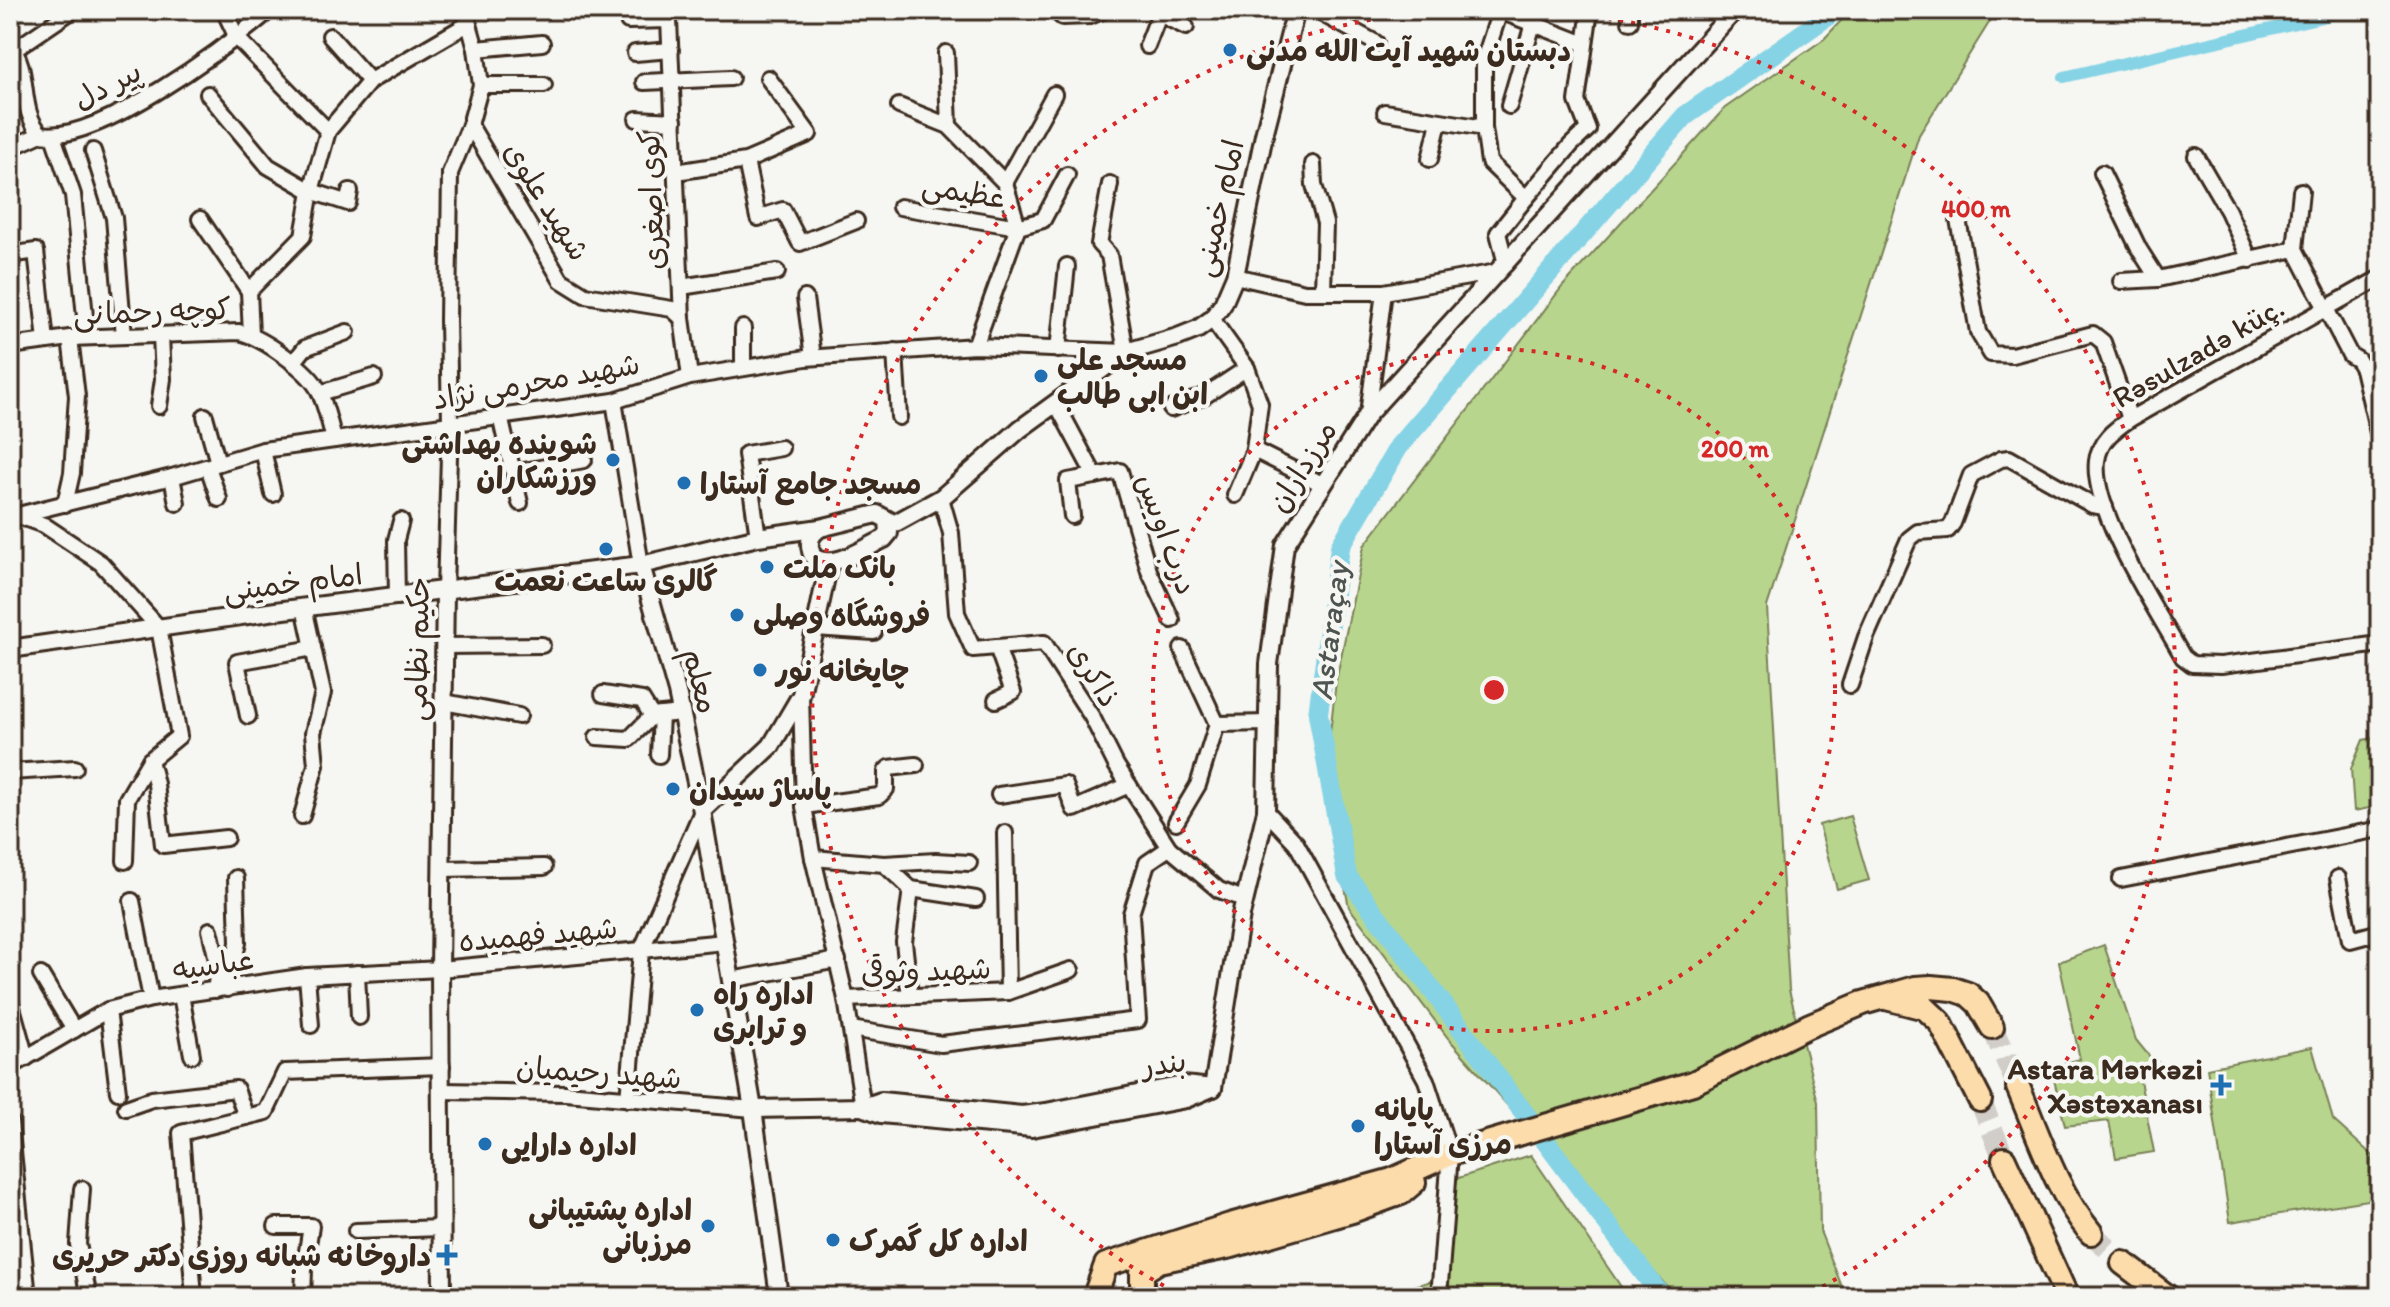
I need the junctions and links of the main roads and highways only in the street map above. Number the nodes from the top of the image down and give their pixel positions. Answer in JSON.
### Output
{"nodes":[{"id":1,"x":1881,"y":997,"type":"junction"},
{"id":2,"x":1992,"y":1027,"type":"tunnel mouth"},
{"id":3,"x":2018,"y":1087,"type":"tunnel mouth"},
{"id":4,"x":1980,"y":1100,"type":"tunnel mouth"},
{"id":5,"x":1450,"y":1154,"type":"junction"},
{"id":6,"x":2004,"y":1159,"type":"tunnel mouth"},
{"id":7,"x":2091,"y":1233,"type":"tunnel mouth"},
{"id":8,"x":2123,"y":1263,"type":"tunnel mouth"},
{"id":9,"x":1098,"y":1297,"type":"edge"},
{"id":10,"x":1142,"y":1297,"type":"edge"},
{"id":11,"x":2067,"y":1297,"type":"edge"},
{"id":12,"x":2168,"y":1297,"type":"edge"}],
"edges":[{"from":1,"to":2,"type":"main road"},
{"from":1,"to":4,"type":"main road"},
{"from":1,"to":5,"type":"main road"},
{"from":3,"to":7,"type":"main road"},
{"from":5,"to":9,"type":"main road"},
{"from":5,"to":10,"type":"main road"},
{"from":6,"to":11,"type":"main road"},
{"from":8,"to":12,"type":"main road"}]}
